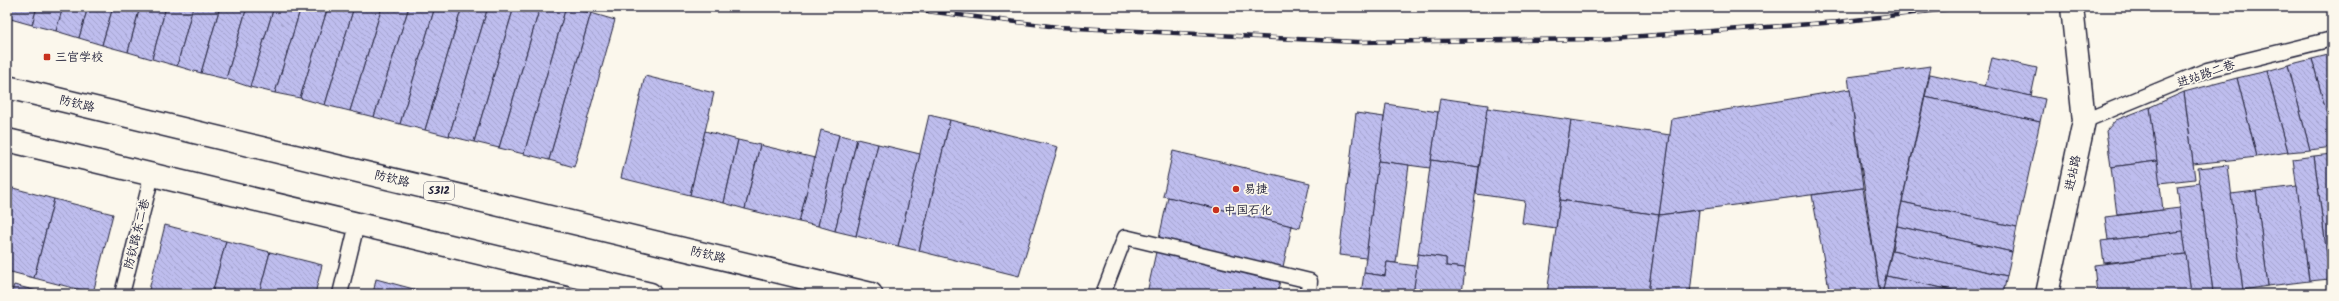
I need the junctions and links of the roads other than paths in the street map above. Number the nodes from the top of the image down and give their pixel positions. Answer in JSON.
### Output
{"nodes":[{"id":1,"x":2072,"y":7,"type":"edge"},
{"id":2,"x":2332,"y":39,"type":"edge"},
{"id":3,"x":7,"y":87,"type":"edge"},
{"id":4,"x":2084,"y":121,"type":"junction"},
{"id":5,"x":7,"y":140,"type":"edge"},
{"id":6,"x":152,"y":175,"type":"junction"},
{"id":7,"x":358,"y":224,"type":"junction"},
{"id":8,"x":122,"y":294,"type":"edge"},
{"id":9,"x":340,"y":294,"type":"edge"},
{"id":10,"x":650,"y":294,"type":"edge"},
{"id":11,"x":871,"y":294,"type":"edge"},
{"id":12,"x":1103,"y":294,"type":"edge"},
{"id":13,"x":1309,"y":294,"type":"edge"},
{"id":14,"x":2047,"y":294,"type":"edge"}],
"edges":[{"from":1,"to":4,"type":"main road","name":"进站路"},
{"from":2,"to":4,"type":"lane","name":"进站路二巷"},
{"from":3,"to":11,"type":"main road","name":"防钦路","number":"S312"},
{"from":4,"to":14,"type":"main road","name":"进站路"},
{"from":5,"to":6,"type":"main road"},
{"from":6,"to":7,"type":"main road"},
{"from":6,"to":8,"type":"lane","name":"防钦路东二巷"},
{"from":7,"to":9,"type":"lane"},
{"from":7,"to":10,"type":"main road"},
{"from":12,"to":13,"type":"lane"}]}
